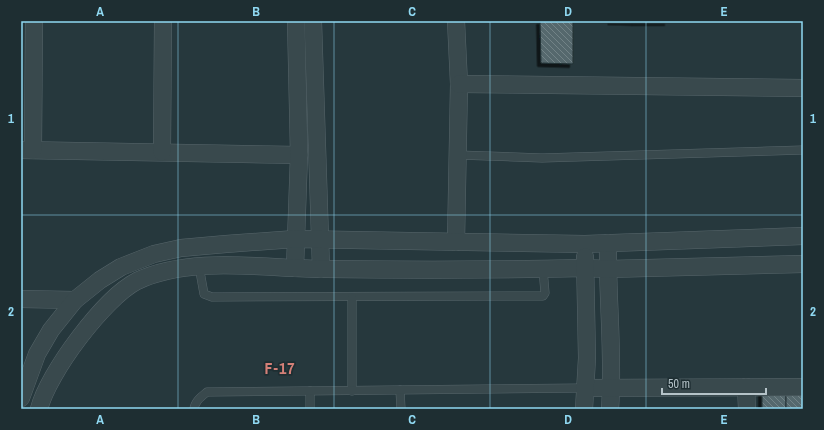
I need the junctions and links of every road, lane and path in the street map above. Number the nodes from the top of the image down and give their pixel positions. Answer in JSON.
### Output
{"nodes":[{"id":1,"x":34,"y":21,"type":"edge"},
{"id":2,"x":163,"y":21,"type":"edge"},
{"id":3,"x":296,"y":21,"type":"edge"},
{"id":4,"x":314,"y":21,"type":"edge"},
{"id":5,"x":456,"y":21,"type":"edge"},
{"id":6,"x":458,"y":84,"type":"junction"},
{"id":7,"x":803,"y":88,"type":"edge"},
{"id":8,"x":27,"y":150,"type":"edge"},
{"id":9,"x":803,"y":150,"type":"edge"},
{"id":10,"x":162,"y":152,"type":"junction"},
{"id":11,"x":299,"y":155,"type":"junction"},
{"id":12,"x":458,"y":155,"type":"junction"},
{"id":13,"x":803,"y":236,"type":"edge"},
{"id":14,"x":295,"y":239,"type":"junction"},
{"id":15,"x":320,"y":240,"type":"junction"},
{"id":16,"x":456,"y":242,"type":"junction"},
{"id":17,"x":608,"y":243,"type":"junction"},
{"id":18,"x":585,"y":244,"type":"junction"},
{"id":19,"x":803,"y":264,"type":"edge"},
{"id":20,"x":199,"y":266,"type":"junction"},
{"id":21,"x":295,"y":268,"type":"junction"},
{"id":22,"x":585,"y":268,"type":"junction"},
{"id":23,"x":321,"y":269,"type":"junction"},
{"id":24,"x":543,"y":269,"type":"junction"},
{"id":25,"x":608,"y":269,"type":"junction"},
{"id":26,"x":352,"y":297,"type":"junction"},
{"id":27,"x":21,"y":300,"type":"edge"},
{"id":28,"x":76,"y":300,"type":"junction"},
{"id":29,"x":746,"y":387,"type":"junction"},
{"id":30,"x":803,"y":387,"type":"edge"},
{"id":31,"x":586,"y":388,"type":"junction"},
{"id":32,"x":612,"y":389,"type":"junction"},
{"id":33,"x":400,"y":390,"type":"junction"},
{"id":34,"x":310,"y":391,"type":"junction"},
{"id":35,"x":352,"y":391,"type":"junction"},
{"id":36,"x":21,"y":398,"type":"edge"},
{"id":37,"x":39,"y":409,"type":"edge"},
{"id":38,"x":194,"y":409,"type":"edge"},
{"id":39,"x":310,"y":409,"type":"edge"},
{"id":40,"x":401,"y":409,"type":"edge"},
{"id":41,"x":584,"y":409,"type":"edge"},
{"id":42,"x":610,"y":409,"type":"edge"},
{"id":43,"x":747,"y":409,"type":"edge"}],
"edges":[{"from":1,"to":8,"type":"street"},
{"from":2,"to":10,"type":"street"},
{"from":3,"to":11,"type":"street"},
{"from":4,"to":15,"type":"street"},
{"from":5,"to":6,"type":"street"},
{"from":6,"to":7,"type":"street"},
{"from":6,"to":12,"type":"street"},
{"from":8,"to":10,"type":"street"},
{"from":9,"to":12,"type":"lane"},
{"from":10,"to":11,"type":"street"},
{"from":11,"to":14,"type":"street"},
{"from":12,"to":16,"type":"street"},
{"from":13,"to":17,"type":"street"},
{"from":14,"to":15,"type":"street"},
{"from":14,"to":21,"type":"street"},
{"from":14,"to":28,"type":"street"},
{"from":15,"to":16,"type":"street"},
{"from":15,"to":23,"type":"street"},
{"from":16,"to":18,"type":"street"},
{"from":17,"to":18,"type":"street"},
{"from":17,"to":25,"type":"street"},
{"from":18,"to":22,"type":"street"},
{"from":19,"to":25,"type":"street"},
{"from":20,"to":21,"type":"street"},
{"from":20,"to":26,"type":"lane"},
{"from":20,"to":37,"type":"street"},
{"from":21,"to":23,"type":"street"},
{"from":22,"to":24,"type":"street"},
{"from":22,"to":25,"type":"street"},
{"from":22,"to":31,"type":"street"},
{"from":23,"to":24,"type":"street"},
{"from":24,"to":26,"type":"lane"},
{"from":25,"to":32,"type":"street"},
{"from":26,"to":35,"type":"lane"},
{"from":27,"to":28,"type":"street"},
{"from":28,"to":36,"type":"street"},
{"from":29,"to":30,"type":"street"},
{"from":29,"to":32,"type":"street"},
{"from":29,"to":43,"type":"street"},
{"from":31,"to":32,"type":"street"},
{"from":31,"to":33,"type":"lane"},
{"from":31,"to":41,"type":"street"},
{"from":32,"to":42,"type":"street"},
{"from":33,"to":35,"type":"lane"},
{"from":33,"to":40,"type":"lane"},
{"from":34,"to":35,"type":"lane"},
{"from":34,"to":38,"type":"lane"},
{"from":34,"to":39,"type":"lane"}]}
